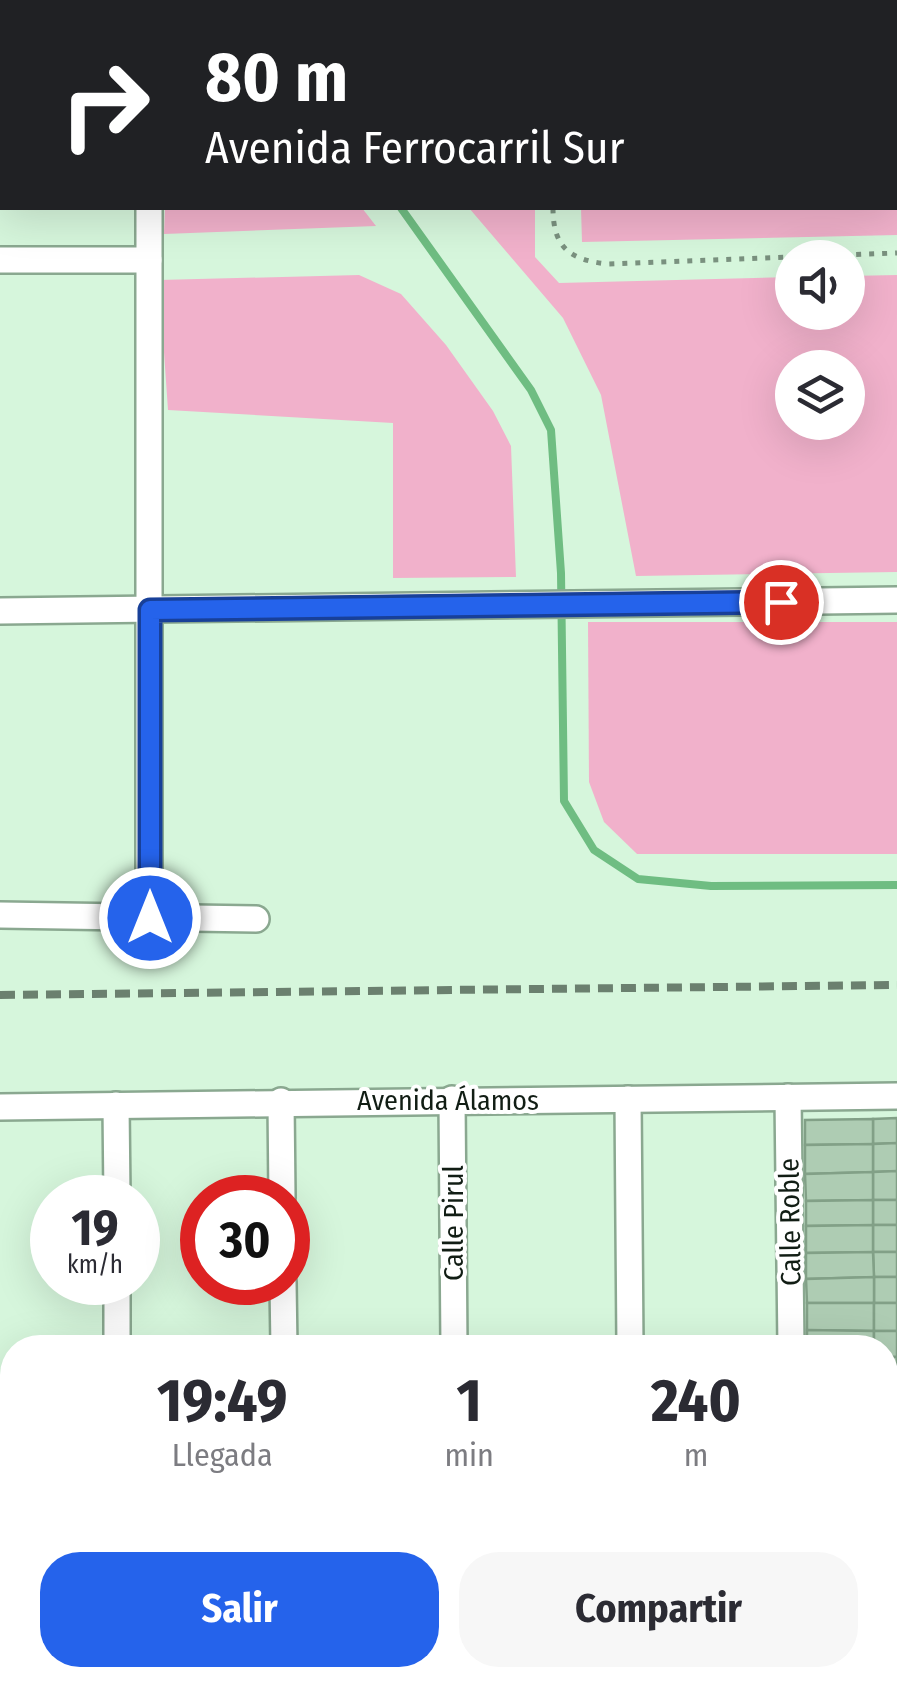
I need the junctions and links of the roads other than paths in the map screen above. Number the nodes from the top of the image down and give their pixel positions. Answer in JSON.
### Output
{"nodes":[{"id":1,"x":149,"y":210,"type":"edge"},
{"id":2,"x":0,"y":260,"type":"edge"},
{"id":3,"x":149,"y":260,"type":"junction"},
{"id":4,"x":897,"y":600,"type":"edge"},
{"id":5,"x":0,"y":610,"type":"edge"},
{"id":6,"x":150,"y":610,"type":"junction"},
{"id":7,"x":0,"y":915,"type":"edge"},
{"id":8,"x":150,"y":918,"type":"junction"},
{"id":9,"x":256,"y":920,"type":"dead end"},
{"id":10,"x":897,"y":1096,"type":"edge"},
{"id":11,"x":788,"y":1097,"type":"junction"},
{"id":12,"x":452,"y":1098,"type":"junction"},
{"id":13,"x":628,"y":1099,"type":"junction"},
{"id":14,"x":280,"y":1101,"type":"junction"},
{"id":15,"x":116,"y":1105,"type":"junction"},
{"id":16,"x":0,"y":1106,"type":"edge"},
{"id":17,"x":116,"y":1175,"type":"edge"},
{"id":18,"x":282,"y":1175,"type":"edge"},
{"id":19,"x":117,"y":1305,"type":"edge"},
{"id":20,"x":283,"y":1305,"type":"edge"},
{"id":21,"x":117,"y":1335,"type":"edge"},
{"id":22,"x":284,"y":1335,"type":"edge"},
{"id":23,"x":454,"y":1335,"type":"edge"},
{"id":24,"x":630,"y":1335,"type":"edge"},
{"id":25,"x":791,"y":1335,"type":"edge"}],
"edges":[{"from":1,"to":3,"type":"street"},
{"from":2,"to":3,"type":"street"},
{"from":3,"to":6,"type":"street"},
{"from":4,"to":6,"type":"street"},
{"from":5,"to":6,"type":"street"},
{"from":6,"to":8,"type":"street"},
{"from":7,"to":8,"type":"street"},
{"from":8,"to":9,"type":"street"},
{"from":10,"to":11,"type":"street","name":"Avenida Álamos"},
{"from":11,"to":13,"type":"street","name":"Avenida Álamos"},
{"from":11,"to":25,"type":"street","name":"Calle Roble"},
{"from":12,"to":13,"type":"street","name":"Avenida Álamos"},
{"from":12,"to":14,"type":"street","name":"Avenida Álamos"},
{"from":12,"to":23,"type":"street","name":"Calle Pirul"},
{"from":13,"to":24,"type":"street"},
{"from":14,"to":15,"type":"street","name":"Avenida Álamos"},
{"from":14,"to":18,"type":"street"},
{"from":15,"to":16,"type":"street","name":"Avenida Álamos"},
{"from":15,"to":17,"type":"street"},
{"from":19,"to":21,"type":"street"},
{"from":20,"to":22,"type":"street"}]}
